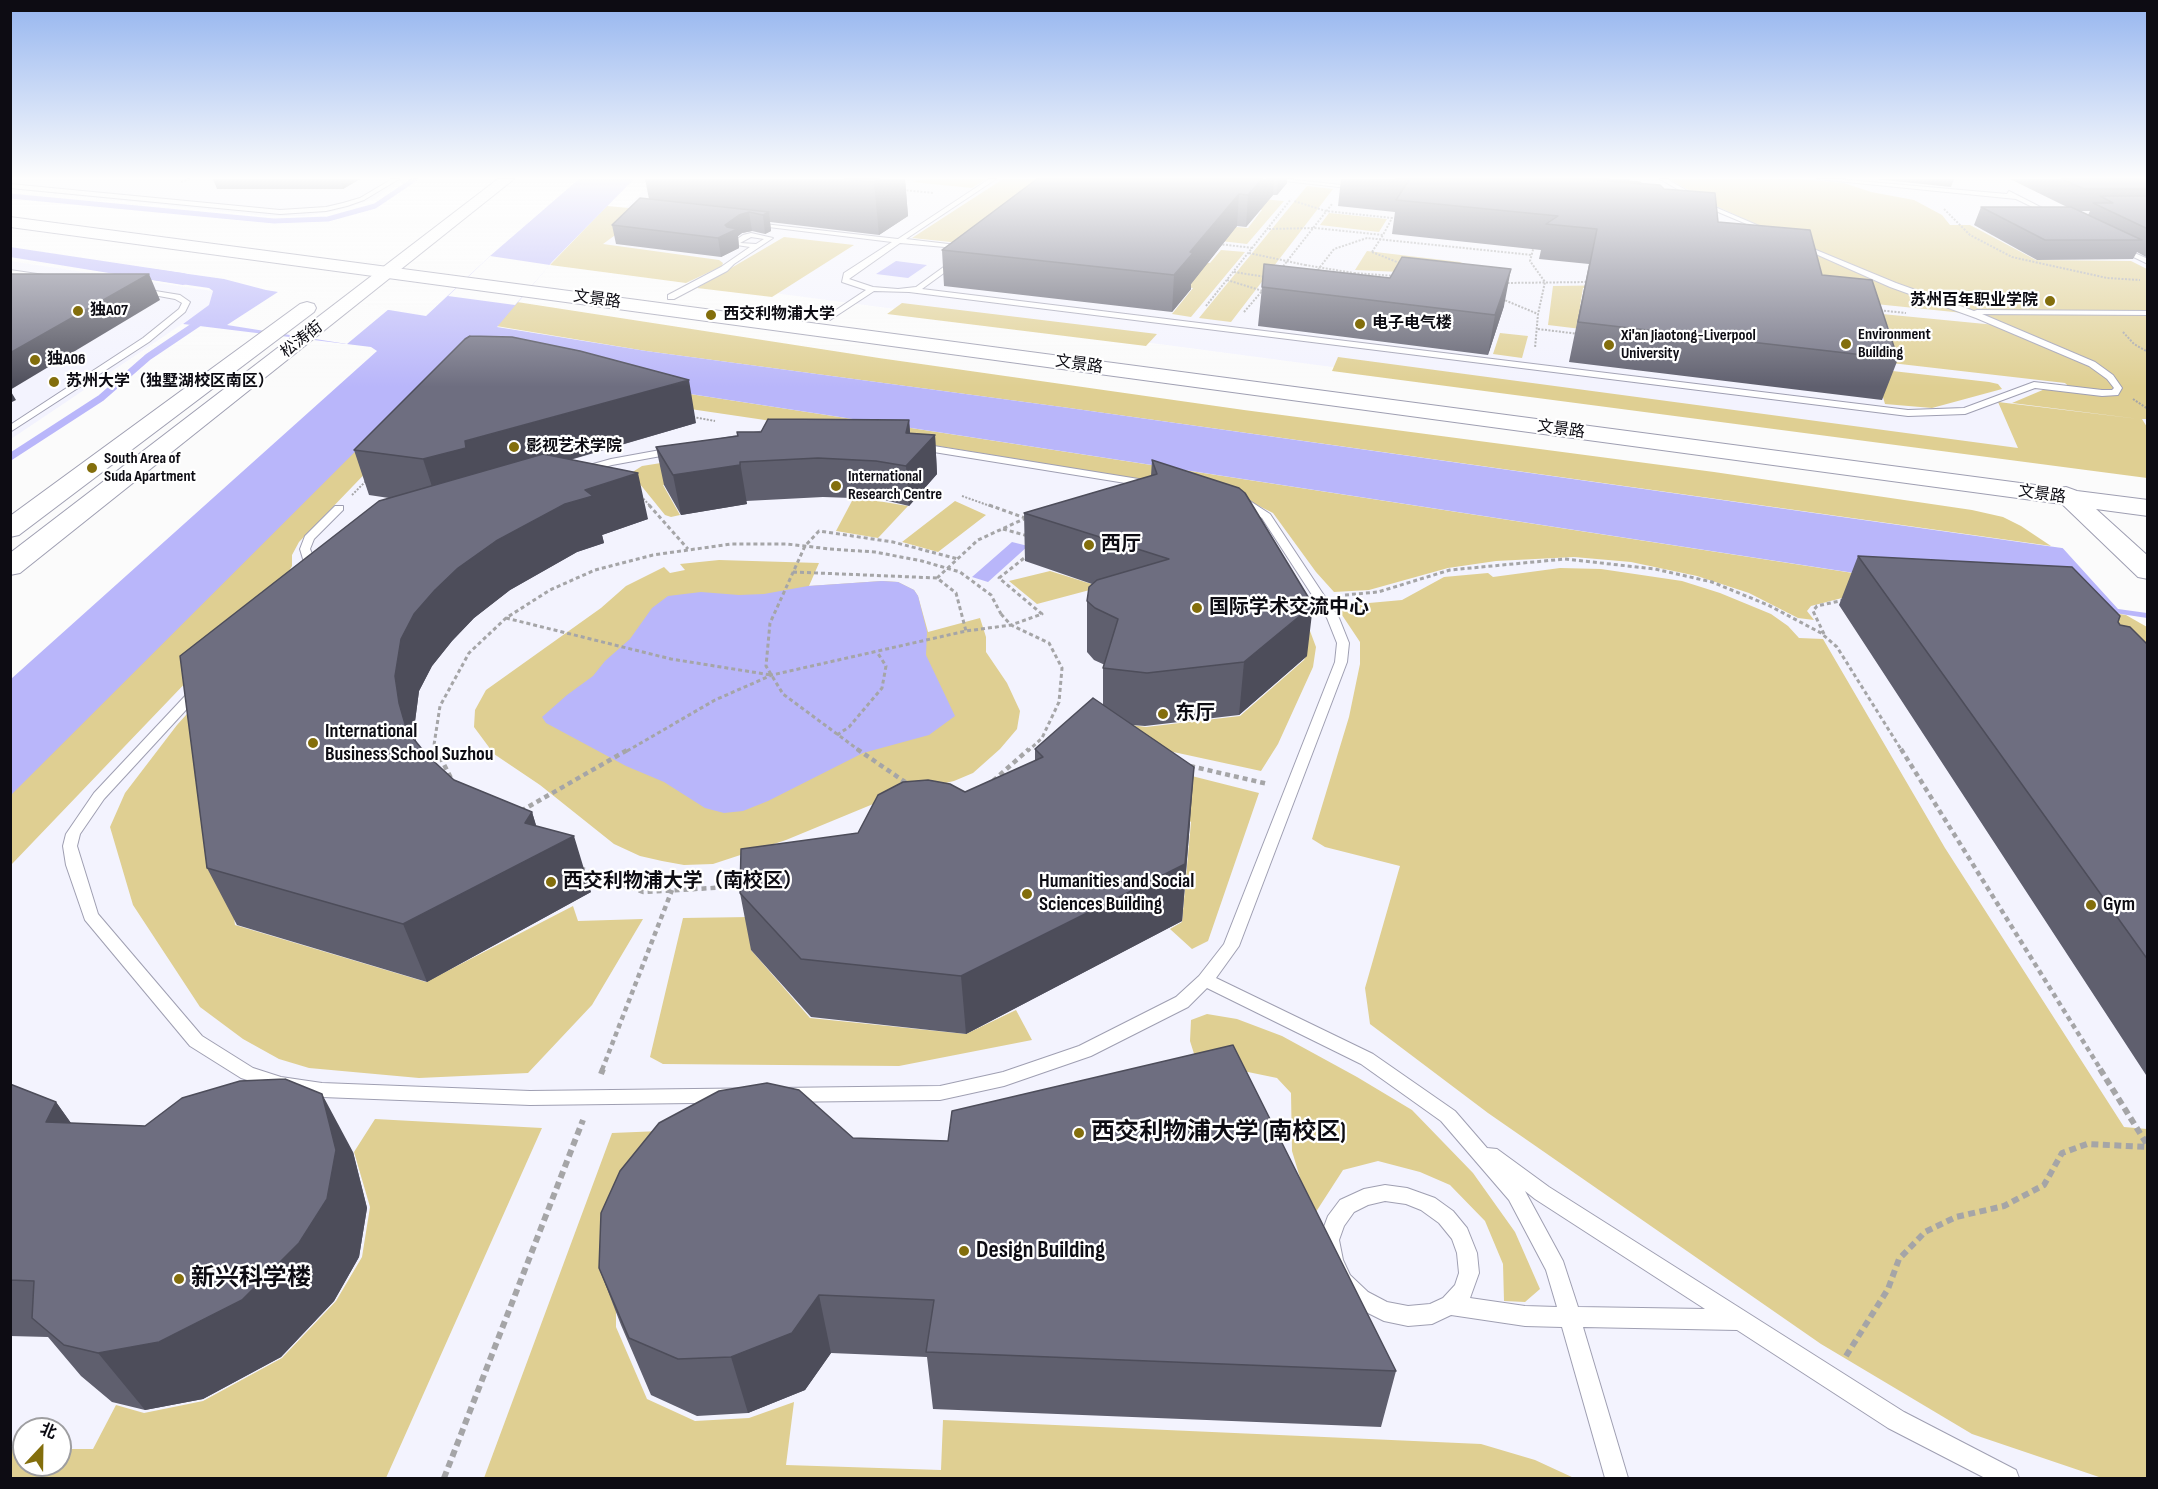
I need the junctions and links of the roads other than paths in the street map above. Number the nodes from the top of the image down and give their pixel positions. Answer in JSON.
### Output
{"nodes":[{"id":1,"x":239,"y":248,"type":"edge"},
{"id":2,"x":263,"y":248,"type":"edge"},
{"id":3,"x":405,"y":248,"type":"edge"},
{"id":4,"x":753,"y":248,"type":"edge"},
{"id":5,"x":886,"y":248,"type":"edge"},
{"id":6,"x":966,"y":248,"type":"edge"},
{"id":7,"x":1809,"y":248,"type":"edge"},
{"id":8,"x":2120,"y":248,"type":"edge"},
{"id":9,"x":2148,"y":262,"type":"edge"},
{"id":10,"x":381,"y":265,"type":"junction"},
{"id":11,"x":10,"y":272,"type":"edge"},
{"id":12,"x":57,"y":279,"type":"edge"},
{"id":13,"x":537,"y":285,"type":"junction"},
{"id":14,"x":128,"y":288,"type":"edge"},
{"id":15,"x":872,"y":289,"type":"junction"},
{"id":16,"x":910,"y":290,"type":"junction"},
{"id":17,"x":671,"y":297,"type":"junction"},
{"id":18,"x":1968,"y":312,"type":"junction"},
{"id":19,"x":2148,"y":313,"type":"edge"},
{"id":20,"x":830,"y":318,"type":"junction"},
{"id":21,"x":10,"y":429,"type":"edge"},
{"id":22,"x":2078,"y":491,"type":"junction"},
{"id":23,"x":2148,"y":491,"type":"edge"},
{"id":24,"x":2108,"y":503,"type":"junction"},
{"id":25,"x":339,"y":508,"type":"road end"},
{"id":26,"x":2148,"y":508,"type":"edge"},
{"id":27,"x":10,"y":529,"type":"edge"},
{"id":28,"x":2138,"y":547,"type":"edge"},
{"id":29,"x":10,"y":567,"type":"edge"},
{"id":30,"x":312,"y":569,"type":"junction"},
{"id":31,"x":2148,"y":571,"type":"edge"},
{"id":32,"x":1205,"y":980,"type":"junction"},
{"id":33,"x":1469,"y":1140,"type":"junction"},
{"id":34,"x":1450,"y":1305,"type":"junction"},
{"id":35,"x":1569,"y":1318,"type":"junction"},
{"id":36,"x":1740,"y":1320,"type":"junction"},
{"id":37,"x":1616,"y":1479,"type":"edge"},
{"id":38,"x":2008,"y":1479,"type":"edge"}],
"edges":[{"from":1,"to":10,"type":"main road","name":"文景路"},
{"from":2,"to":10,"type":"main road","name":"文景路"},
{"from":3,"to":10,"type":"main road","name":"松涛街"},
{"from":4,"to":17,"type":"lane"},
{"from":5,"to":15,"type":"lane"},
{"from":6,"to":16,"type":"lane"},
{"from":7,"to":18,"type":"lane"},
{"from":8,"to":9,"type":"lane"},
{"from":10,"to":13,"type":"main road","name":"文景路"},
{"from":10,"to":27,"type":"main road","name":"松涛街"},
{"from":10,"to":29,"type":"main road","name":"松涛街"},
{"from":11,"to":12,"type":"lane"},
{"from":13,"to":17,"type":"main road","name":"文景路"},
{"from":13,"to":22,"type":"main road","name":"文景路"},
{"from":14,"to":21,"type":"lane"},
{"from":15,"to":16,"type":"lane"},
{"from":15,"to":20,"type":"lane"},
{"from":16,"to":18,"type":"lane"},
{"from":17,"to":20,"type":"main road","name":"文景路"},
{"from":18,"to":19,"type":"lane"},
{"from":20,"to":22,"type":"main road","name":"文景路"},
{"from":22,"to":23,"type":"main road","name":"文景路"},
{"from":22,"to":24,"type":"main road"},
{"from":22,"to":28,"type":"main road"},
{"from":24,"to":26,"type":"main road"},
{"from":24,"to":28,"type":"main road"},
{"from":25,"to":30,"type":"lane"},
{"from":28,"to":31,"type":"main road"},
{"from":30,"to":32,"type":"lane"},
{"from":30,"to":32,"type":"lane"},
{"from":32,"to":33,"type":"lane"},
{"from":33,"to":35,"type":"lane"},
{"from":33,"to":36,"type":"lane"},
{"from":34,"to":34,"type":"lane"},
{"from":34,"to":35,"type":"lane"},
{"from":35,"to":36,"type":"lane"},
{"from":35,"to":37,"type":"lane"},
{"from":36,"to":38,"type":"lane"}]}
